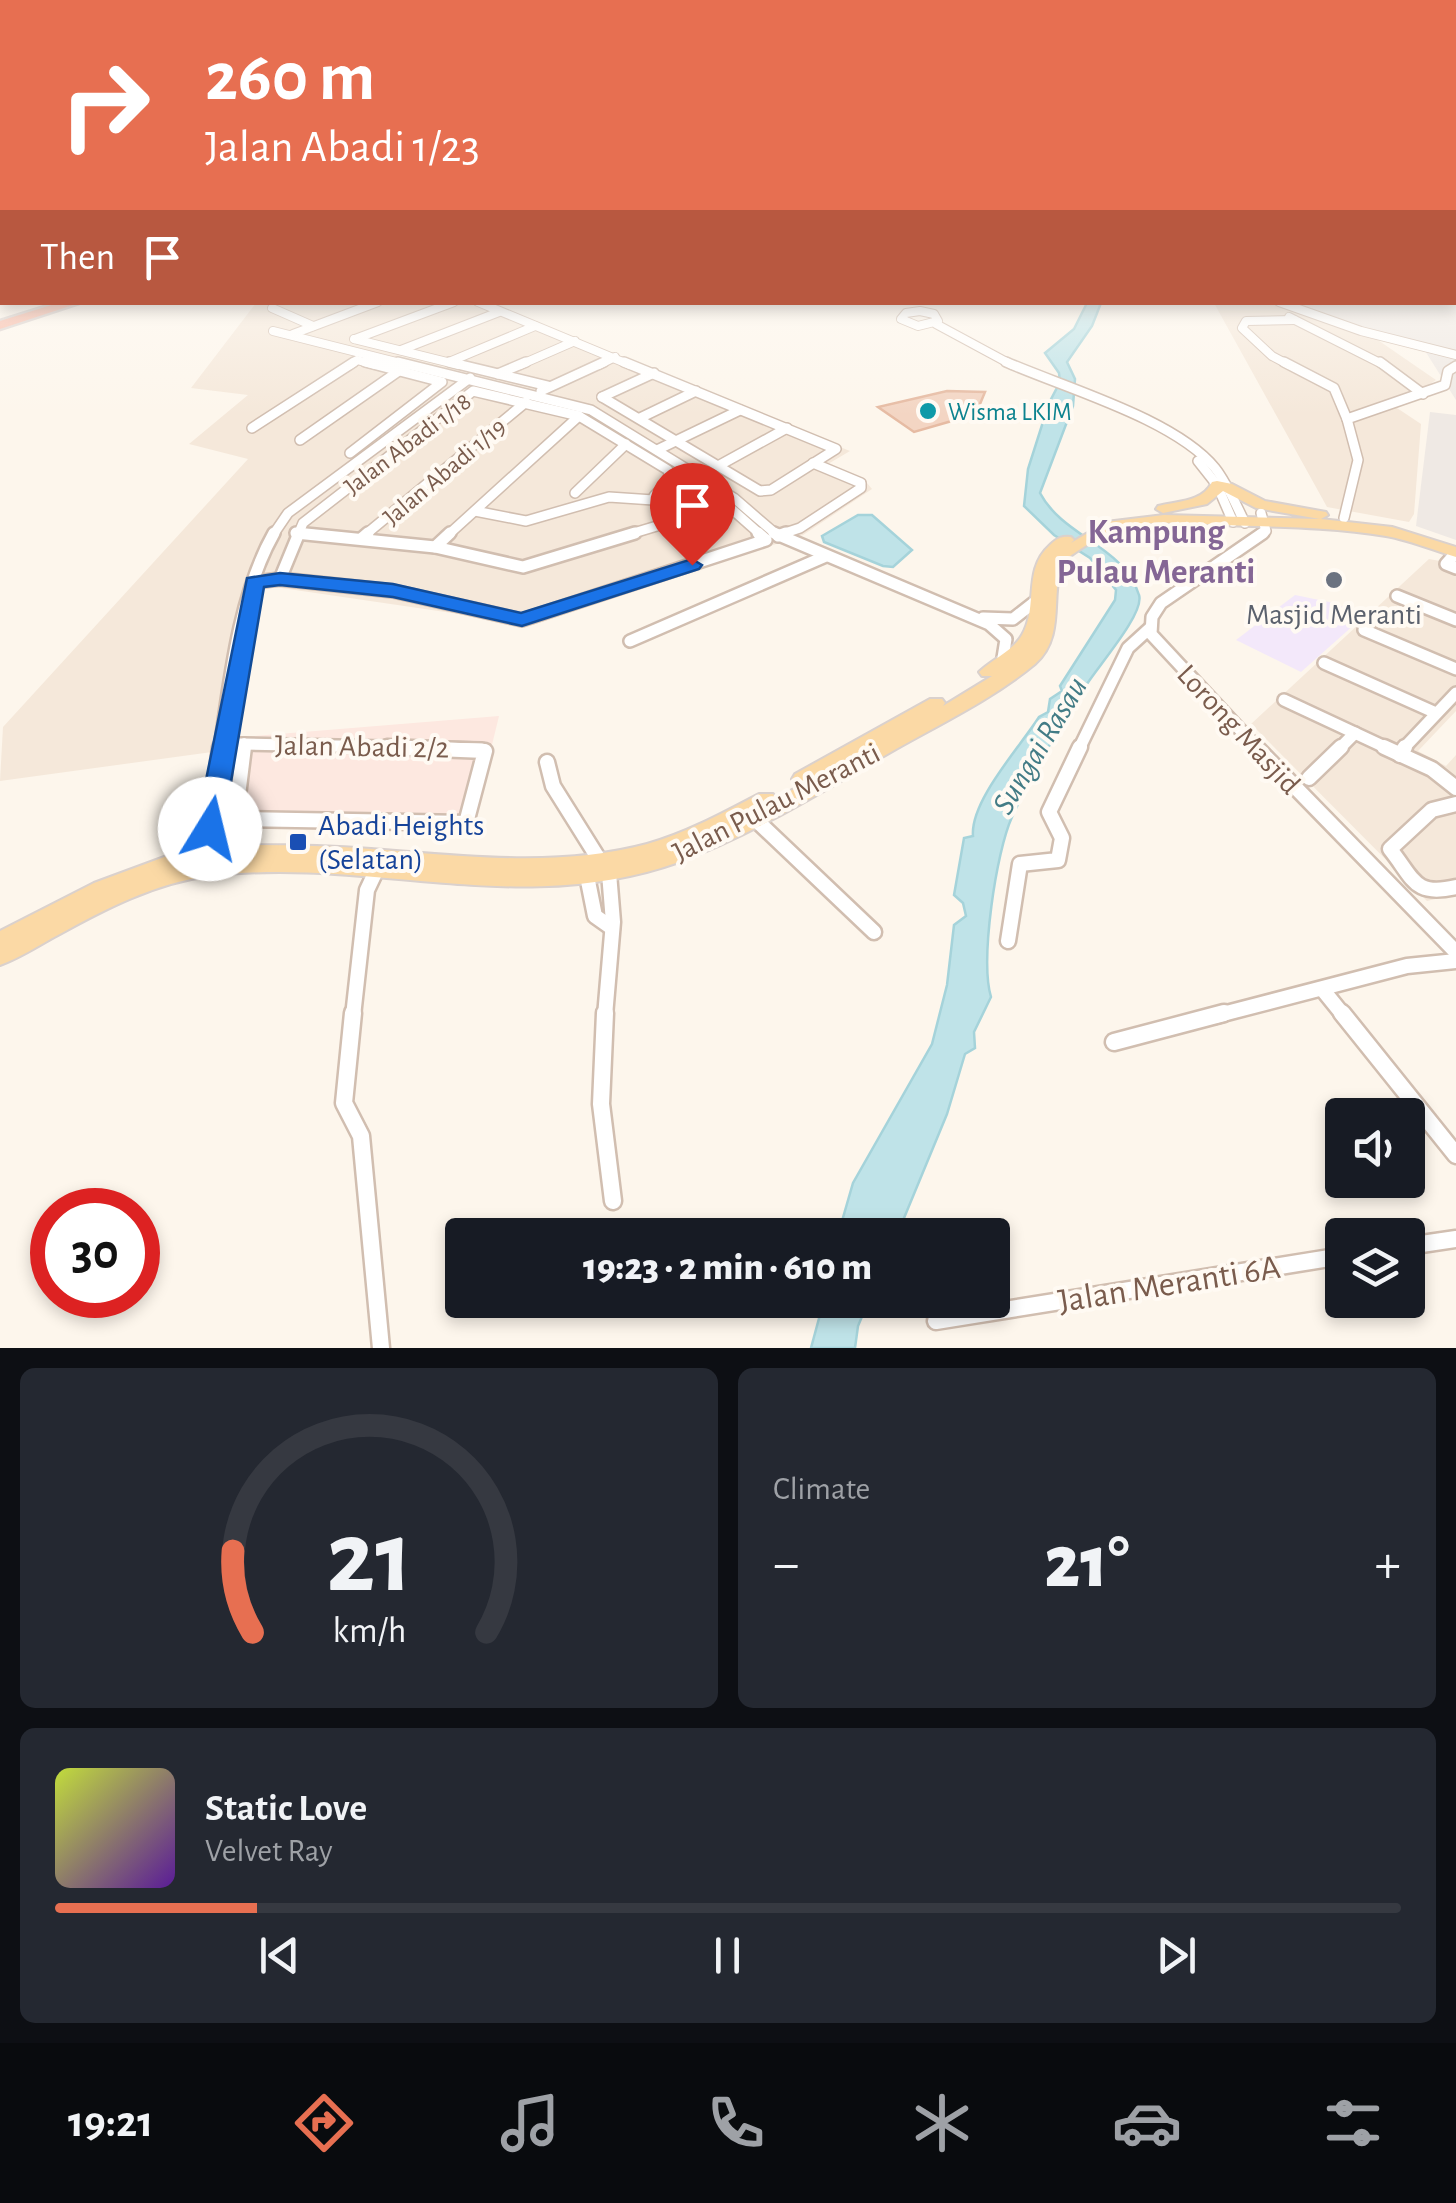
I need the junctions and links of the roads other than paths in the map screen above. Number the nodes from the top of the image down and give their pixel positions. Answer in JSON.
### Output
{"nodes":[{"id":1,"x":52,"y":305,"type":"edge"},
{"id":2,"x":65,"y":305,"type":"edge"},
{"id":3,"x":347,"y":305,"type":"edge"},
{"id":4,"x":370,"y":305,"type":"edge"},
{"id":5,"x":446,"y":305,"type":"edge"},
{"id":6,"x":484,"y":305,"type":"edge"},
{"id":7,"x":901,"y":305,"type":"edge"},
{"id":8,"x":911,"y":305,"type":"edge"},
{"id":9,"x":1283,"y":305,"type":"edge"},
{"id":10,"x":272,"y":308,"type":"dead end"},
{"id":11,"x":358,"y":310,"type":"junction"},
{"id":12,"x":920,"y":311,"type":"junction"},
{"id":13,"x":499,"y":312,"type":"junction"},
{"id":14,"x":906,"y":313,"type":"junction"},
{"id":15,"x":1294,"y":320,"type":"junction"},
{"id":16,"x":0,"y":323,"type":"edge"},
{"id":17,"x":932,"y":325,"type":"junction"},
{"id":18,"x":313,"y":326,"type":"junction"},
{"id":19,"x":534,"y":326,"type":"junction"},
{"id":20,"x":273,"y":331,"type":"dead end"},
{"id":21,"x":293,"y":334,"type":"junction"},
{"id":22,"x":575,"y":341,"type":"junction"},
{"id":23,"x":346,"y":342,"type":"junction"},
{"id":24,"x":401,"y":350,"type":"junction"},
{"id":25,"x":1456,"y":355,"type":"edge"},
{"id":26,"x":615,"y":357,"type":"junction"},
{"id":27,"x":448,"y":362,"type":"junction"},
{"id":28,"x":410,"y":363,"type":"junction"},
{"id":29,"x":1454,"y":369,"type":"edge"},
{"id":30,"x":400,"y":370,"type":"junction"},
{"id":31,"x":654,"y":373,"type":"junction"},
{"id":32,"x":498,"y":374,"type":"junction"},
{"id":33,"x":470,"y":378,"type":"junction"},
{"id":34,"x":548,"y":386,"type":"junction"},
{"id":35,"x":696,"y":391,"type":"junction"},
{"id":36,"x":536,"y":394,"type":"junction"},
{"id":37,"x":1423,"y":394,"type":"junction"},
{"id":38,"x":526,"y":402,"type":"junction"},
{"id":39,"x":740,"y":410,"type":"junction"},
{"id":40,"x":579,"y":416,"type":"junction"},
{"id":41,"x":640,"y":418,"type":"junction"},
{"id":42,"x":1348,"y":419,"type":"junction"},
{"id":43,"x":252,"y":428,"type":"dead end"},
{"id":44,"x":787,"y":428,"type":"junction"},
{"id":45,"x":300,"y":440,"type":"dead end"},
{"id":46,"x":680,"y":442,"type":"junction"},
{"id":47,"x":626,"y":444,"type":"junction"},
{"id":48,"x":657,"y":450,"type":"junction"},
{"id":49,"x":350,"y":453,"type":"dead end"},
{"id":50,"x":813,"y":464,"type":"junction"},
{"id":51,"x":718,"y":466,"type":"junction"},
{"id":52,"x":1222,"y":486,"type":"junction"},
{"id":53,"x":575,"y":493,"type":"dead end"},
{"id":54,"x":654,"y":496,"type":"dead end"},
{"id":55,"x":727,"y":505,"type":"junction"},
{"id":56,"x":1163,"y":509,"type":"junction"},
{"id":57,"x":475,"y":511,"type":"junction"},
{"id":58,"x":1236,"y":517,"type":"junction"},
{"id":59,"x":1337,"y":517,"type":"junction"},
{"id":60,"x":1264,"y":518,"type":"junction"},
{"id":61,"x":1093,"y":528,"type":"junction"},
{"id":62,"x":296,"y":533,"type":"junction"},
{"id":63,"x":772,"y":538,"type":"junction"},
{"id":64,"x":362,"y":540,"type":"junction"},
{"id":65,"x":435,"y":548,"type":"junction"},
{"id":66,"x":1456,"y":550,"type":"edge"},
{"id":67,"x":1058,"y":552,"type":"junction"},
{"id":68,"x":826,"y":556,"type":"junction"},
{"id":69,"x":1456,"y":568,"type":"edge"},
{"id":70,"x":280,"y":579,"type":"junction"},
{"id":71,"x":255,"y":582,"type":"junction"},
{"id":72,"x":1397,"y":596,"type":"dead end"},
{"id":73,"x":1036,"y":601,"type":"junction"},
{"id":74,"x":974,"y":616,"type":"junction"},
{"id":75,"x":1456,"y":620,"type":"edge"},
{"id":76,"x":1150,"y":628,"type":"junction"},
{"id":77,"x":1364,"y":630,"type":"dead end"},
{"id":78,"x":630,"y":640,"type":"dead end"},
{"id":79,"x":1324,"y":663,"type":"dead end"},
{"id":80,"x":1002,"y":664,"type":"junction"},
{"id":81,"x":1456,"y":669,"type":"edge"},
{"id":82,"x":1456,"y":693,"type":"edge"},
{"id":83,"x":1284,"y":700,"type":"dead end"},
{"id":84,"x":1436,"y":713,"type":"junction"},
{"id":85,"x":1354,"y":733,"type":"junction"},
{"id":86,"x":223,"y":744,"type":"junction"},
{"id":87,"x":244,"y":744,"type":"junction"},
{"id":88,"x":1400,"y":754,"type":"junction"},
{"id":89,"x":547,"y":762,"type":"dead end"},
{"id":90,"x":1309,"y":778,"type":"dead end"},
{"id":91,"x":1456,"y":788,"type":"edge"},
{"id":92,"x":1456,"y":804,"type":"edge"},
{"id":93,"x":756,"y":819,"type":"junction"},
{"id":94,"x":210,"y":829,"type":"junction"},
{"id":95,"x":258,"y":851,"type":"junction"},
{"id":96,"x":205,"y":862,"type":"junction"},
{"id":97,"x":155,"y":867,"type":"junction"},
{"id":98,"x":599,"y":870,"type":"junction"},
{"id":99,"x":376,"y":871,"type":"junction"},
{"id":100,"x":1456,"y":887,"type":"edge"},
{"id":101,"x":874,"y":932,"type":"dead end"},
{"id":102,"x":1008,"y":941,"type":"dead end"},
{"id":103,"x":0,"y":942,"type":"edge"},
{"id":104,"x":1456,"y":952,"type":"edge"},
{"id":105,"x":0,"y":956,"type":"edge"},
{"id":106,"x":1456,"y":961,"type":"edge"},
{"id":107,"x":1323,"y":990,"type":"junction"},
{"id":108,"x":1114,"y":1042,"type":"dead end"},
{"id":109,"x":1456,"y":1154,"type":"edge"},
{"id":110,"x":613,"y":1201,"type":"dead end"},
{"id":111,"x":1456,"y":1238,"type":"edge"},
{"id":112,"x":1425,"y":1243,"type":"edge"},
{"id":113,"x":1325,"y":1259,"type":"edge"},
{"id":114,"x":936,"y":1322,"type":"dead end"},
{"id":115,"x":381,"y":1348,"type":"edge"}],
"edges":[{"from":1,"to":16,"type":"highway"},
{"from":2,"to":16,"type":"highway"},
{"from":3,"to":11,"type":"street"},
{"from":4,"to":11,"type":"street"},
{"from":5,"to":23,"type":"street"},
{"from":6,"to":13,"type":"street"},
{"from":7,"to":14,"type":"street"},
{"from":8,"to":12,"type":"street"},
{"from":9,"to":15,"type":"street"},
{"from":9,"to":25,"type":"street"},
{"from":10,"to":18,"type":"street"},
{"from":11,"to":18,"type":"street"},
{"from":12,"to":14,"type":"street"},
{"from":12,"to":17,"type":"street"},
{"from":13,"to":19,"type":"street"},
{"from":13,"to":24,"type":"street"},
{"from":14,"to":17,"type":"street"},
{"from":15,"to":37,"type":"street"},
{"from":15,"to":42,"type":"street"},
{"from":17,"to":52,"type":"street"},
{"from":18,"to":21,"type":"street"},
{"from":19,"to":22,"type":"street"},
{"from":19,"to":27,"type":"street"},
{"from":20,"to":21,"type":"street"},
{"from":21,"to":23,"type":"street"},
{"from":22,"to":26,"type":"street"},
{"from":22,"to":32,"type":"street"},
{"from":23,"to":24,"type":"street"},
{"from":23,"to":28,"type":"street"},
{"from":24,"to":27,"type":"street"},
{"from":26,"to":31,"type":"street"},
{"from":26,"to":34,"type":"street"},
{"from":27,"to":32,"type":"street"},
{"from":28,"to":30,"type":"street"},
{"from":28,"to":33,"type":"street"},
{"from":29,"to":37,"type":"street"},
{"from":30,"to":43,"type":"street"},
{"from":30,"to":45,"type":"street"},
{"from":30,"to":49,"type":"street"},
{"from":31,"to":35,"type":"street"},
{"from":31,"to":41,"type":"street"},
{"from":32,"to":34,"type":"street"},
{"from":33,"to":36,"type":"street"},
{"from":33,"to":71,"type":"street"},
{"from":34,"to":36,"type":"street"},
{"from":35,"to":39,"type":"street"},
{"from":35,"to":41,"type":"street"},
{"from":36,"to":48,"type":"street"},
{"from":37,"to":42,"type":"street"},
{"from":38,"to":40,"type":"street","name":"Jalan Abadi 1/18"},
{"from":38,"to":62,"type":"street","name":"Jalan Abadi 1/18"},
{"from":38,"to":64,"type":"street","name":"Jalan Abadi 1/19"},
{"from":39,"to":44,"type":"street"},
{"from":39,"to":46,"type":"street"},
{"from":40,"to":47,"type":"street","name":"Jalan Abadi 1/18"},
{"from":40,"to":57,"type":"street"},
{"from":41,"to":46,"type":"street"},
{"from":42,"to":59,"type":"street"},
{"from":44,"to":50,"type":"street"},
{"from":44,"to":51,"type":"street"},
{"from":46,"to":48,"type":"street"},
{"from":46,"to":51,"type":"street"},
{"from":47,"to":53,"type":"street"},
{"from":47,"to":54,"type":"street","name":"Jalan Abadi 1/18"},
{"from":48,"to":63,"type":"street"},
{"from":50,"to":51,"type":"street"},
{"from":50,"to":63,"type":"street"},
{"from":52,"to":56,"type":"main road"},
{"from":52,"to":58,"type":"street"},
{"from":52,"to":59,"type":"main road"},
{"from":55,"to":57,"type":"street"},
{"from":55,"to":63,"type":"street"},
{"from":55,"to":65,"type":"street"},
{"from":56,"to":58,"type":"main road"},
{"from":56,"to":61,"type":"main road"},
{"from":57,"to":65,"type":"street"},
{"from":58,"to":60,"type":"main road"},
{"from":58,"to":61,"type":"main road"},
{"from":59,"to":60,"type":"main road"},
{"from":59,"to":66,"type":"main road"},
{"from":60,"to":66,"type":"main road"},
{"from":60,"to":76,"type":"street"},
{"from":61,"to":67,"type":"main road"},
{"from":62,"to":64,"type":"street"},
{"from":62,"to":70,"type":"street","name":"Jalan Abadi 1/18"},
{"from":63,"to":68,"type":"street"},
{"from":63,"to":70,"type":"street"},
{"from":64,"to":65,"type":"street"},
{"from":66,"to":69,"type":"street"},
{"from":67,"to":73,"type":"main road","name":"Jalan Pulau Meranti"},
{"from":67,"to":93,"type":"main road","name":"Jalan Pulau Meranti"},
{"from":68,"to":74,"type":"street"},
{"from":68,"to":78,"type":"street"},
{"from":70,"to":71,"type":"street"},
{"from":71,"to":86,"type":"street"},
{"from":72,"to":75,"type":"street"},
{"from":73,"to":74,"type":"street"},
{"from":73,"to":80,"type":"main road","name":"Jalan Pulau Meranti"},
{"from":74,"to":80,"type":"street"},
{"from":76,"to":102,"type":"street"},
{"from":76,"to":104,"type":"street","name":"Lorong Masjid"},
{"from":77,"to":81,"type":"street"},
{"from":79,"to":84,"type":"street"},
{"from":80,"to":98,"type":"main road","name":"Jalan Pulau Meranti"},
{"from":82,"to":84,"type":"street"},
{"from":83,"to":85,"type":"street"},
{"from":84,"to":88,"type":"street"},
{"from":85,"to":88,"type":"street"},
{"from":85,"to":90,"type":"street"},
{"from":86,"to":87,"type":"street","name":"Jalan Abadi 2/2"},
{"from":86,"to":94,"type":"street"},
{"from":87,"to":87,"type":"street","name":"Jalan Abadi 2/2"},
{"from":88,"to":91,"type":"street"},
{"from":89,"to":98,"type":"street"},
{"from":92,"to":100,"type":"street"},
{"from":93,"to":98,"type":"main road","name":"Jalan Pulau Meranti"},
{"from":93,"to":101,"type":"street"},
{"from":94,"to":95,"type":"main road"},
{"from":94,"to":96,"type":"street"},
{"from":94,"to":97,"type":"main road"},
{"from":95,"to":96,"type":"main road","name":"Jalan Pulau Meranti"},
{"from":95,"to":98,"type":"main road","name":"Jalan Pulau Meranti"},
{"from":96,"to":97,"type":"main road","name":"Jalan Pulau Meranti"},
{"from":96,"to":99,"type":"main road","name":"Jalan Pulau Meranti"},
{"from":96,"to":105,"type":"main road","name":"Jalan Pulau Meranti"},
{"from":97,"to":103,"type":"main road","name":"Jalan Pulau Meranti"},
{"from":98,"to":99,"type":"main road","name":"Jalan Pulau Meranti"},
{"from":98,"to":110,"type":"street"},
{"from":99,"to":115,"type":"street"},
{"from":106,"to":107,"type":"street"},
{"from":107,"to":108,"type":"street"},
{"from":107,"to":109,"type":"street"},
{"from":111,"to":112,"type":"street"},
{"from":113,"to":114,"type":"street","name":"Jalan Meranti 6A"}]}
